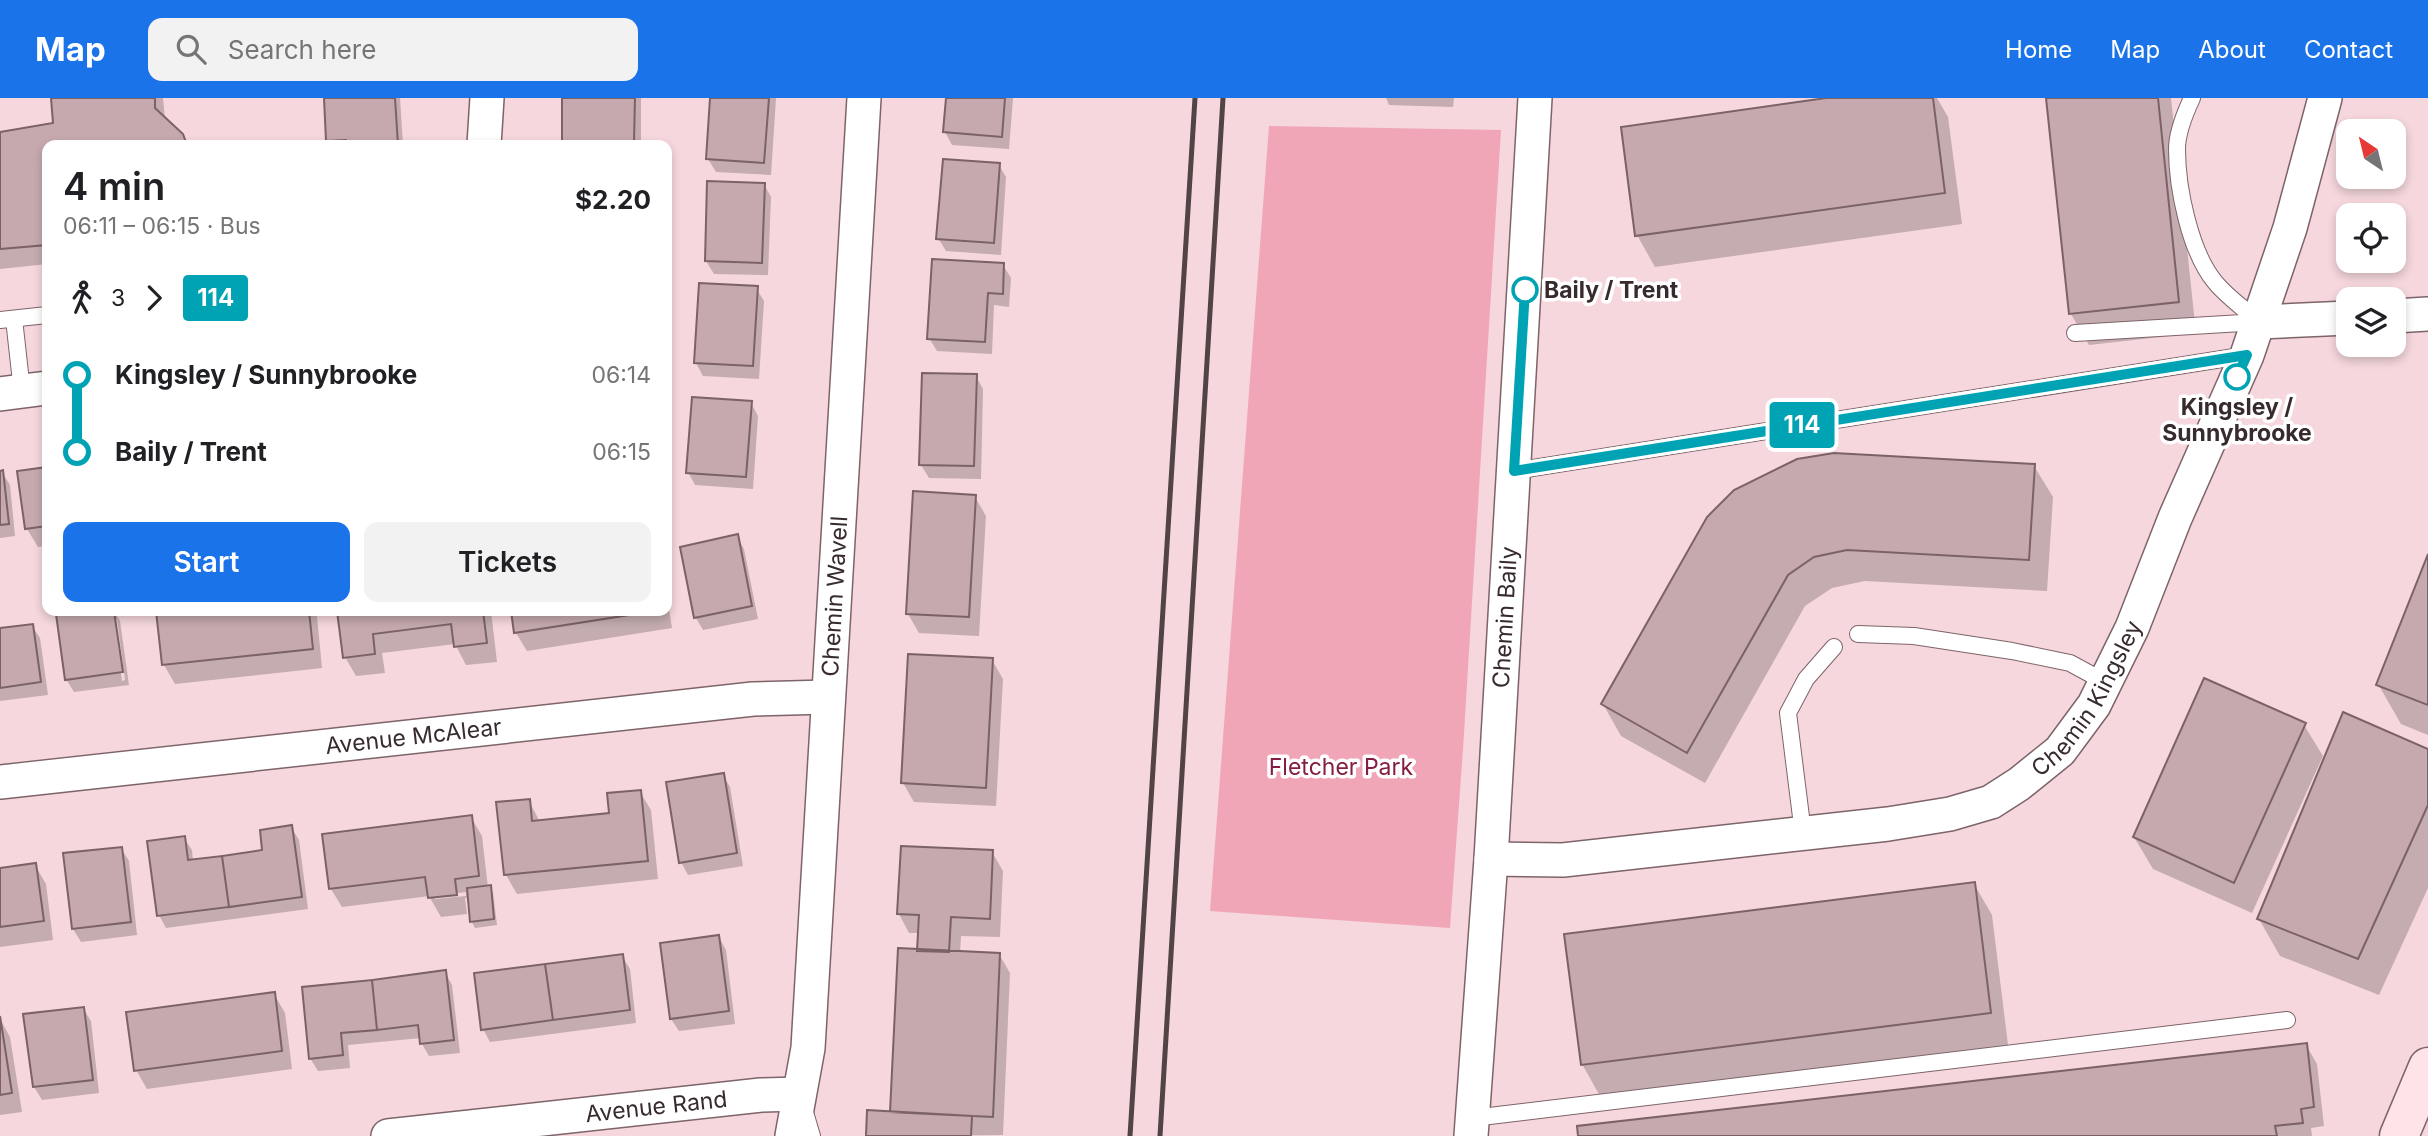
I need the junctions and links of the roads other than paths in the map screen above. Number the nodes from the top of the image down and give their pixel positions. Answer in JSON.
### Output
{"nodes":[{"id":1,"x":487,"y":98,"type":"edge"},
{"id":2,"x":864,"y":98,"type":"edge"},
{"id":3,"x":1535,"y":98,"type":"edge"},
{"id":4,"x":2192,"y":98,"type":"edge"},
{"id":5,"x":2325,"y":98,"type":"edge"},
{"id":6,"x":484,"y":140,"type":"edge"},
{"id":7,"x":2428,"y":314,"type":"edge"},
{"id":8,"x":2406,"y":315,"type":"edge"},
{"id":9,"x":42,"y":316,"type":"edge"},
{"id":10,"x":7,"y":319,"type":"edge"},
{"id":11,"x":2336,"y":319,"type":"edge"},
{"id":12,"x":2259,"y":322,"type":"junction"},
{"id":13,"x":2075,"y":333,"type":"dead end"},
{"id":14,"x":2247,"y":355,"type":"junction"},
{"id":15,"x":23,"y":391,"type":"edge"},
{"id":16,"x":1514,"y":471,"type":"junction"},
{"id":17,"x":1858,"y":634,"type":"dead end"},
{"id":18,"x":1834,"y":647,"type":"dead end"},
{"id":19,"x":2105,"y":682,"type":"junction"},
{"id":20,"x":827,"y":697,"type":"junction"},
{"id":21,"x":0,"y":782,"type":"edge"},
{"id":22,"x":1803,"y":833,"type":"junction"},
{"id":23,"x":1491,"y":859,"type":"junction"},
{"id":24,"x":2287,"y":1020,"type":"dead end"},
{"id":25,"x":2428,"y":1066,"type":"edge"},
{"id":26,"x":799,"y":1094,"type":"junction"},
{"id":27,"x":1472,"y":1127,"type":"edge"},
{"id":28,"x":387,"y":1136,"type":"edge"},
{"id":29,"x":792,"y":1136,"type":"edge"},
{"id":30,"x":812,"y":1136,"type":"edge"},
{"id":31,"x":2399,"y":1136,"type":"edge"}],
"edges":[{"from":1,"to":6,"type":"street"},
{"from":2,"to":20,"type":"street","name":"Chemin Wavell"},
{"from":3,"to":16,"type":"street","name":"Chemin Baily"},
{"from":4,"to":12,"type":"lane"},
{"from":5,"to":12,"type":"street","name":"Chemin Kingsley"},
{"from":7,"to":8,"type":"street"},
{"from":9,"to":10,"type":"lane"},
{"from":10,"to":15,"type":"lane"},
{"from":11,"to":12,"type":"street"},
{"from":12,"to":13,"type":"lane"},
{"from":12,"to":14,"type":"street","name":"Chemin Kingsley"},
{"from":14,"to":16,"type":"lane"},
{"from":14,"to":19,"type":"street","name":"Chemin Kingsley"},
{"from":16,"to":23,"type":"street","name":"Chemin Baily"},
{"from":17,"to":19,"type":"lane"},
{"from":18,"to":22,"type":"lane"},
{"from":19,"to":22,"type":"street","name":"Chemin Kingsley"},
{"from":20,"to":21,"type":"street","name":"Avenue McAlear"},
{"from":20,"to":26,"type":"street","name":"Chemin Wavell"},
{"from":22,"to":23,"type":"street","name":"Chemin Kingsley"},
{"from":23,"to":27,"type":"street","name":"Chemin Baily"},
{"from":24,"to":27,"type":"lane"},
{"from":25,"to":31,"type":"main road"},
{"from":26,"to":28,"type":"street","name":"Avenue Rand"},
{"from":26,"to":29,"type":"street","name":"Chemin Wavell"},
{"from":26,"to":30,"type":"lane","name":"Chemin Wavell"}]}
